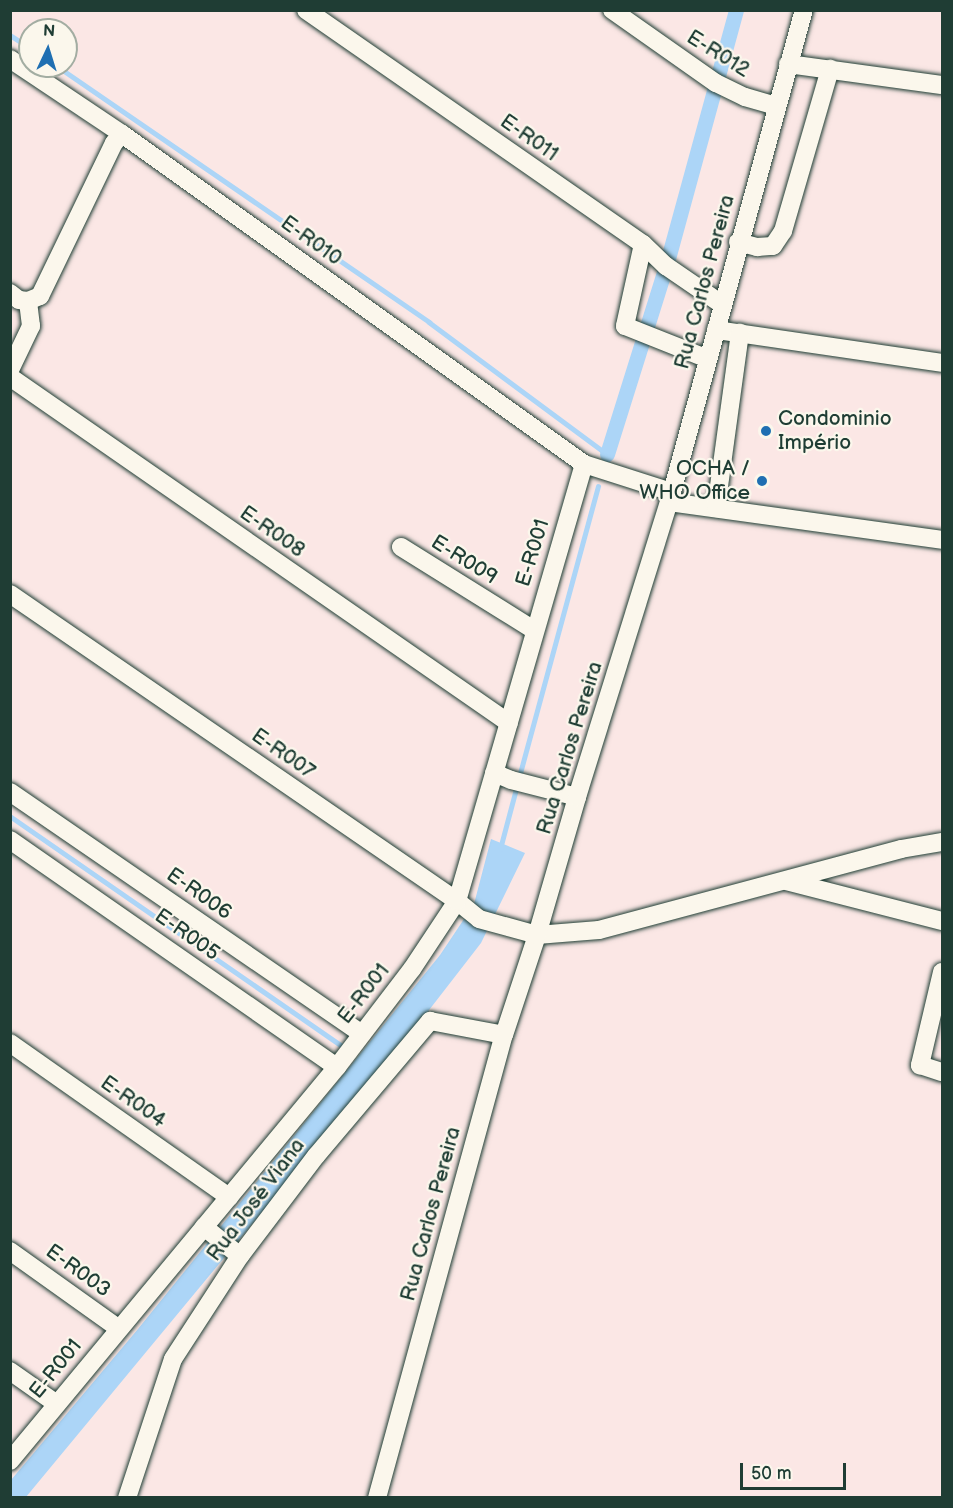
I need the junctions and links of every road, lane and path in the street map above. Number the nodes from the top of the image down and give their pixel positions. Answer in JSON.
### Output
{"nodes":[{"id":1,"x":306,"y":10,"type":"edge"},
{"id":2,"x":612,"y":10,"type":"edge"},
{"id":3,"x":804,"y":10,"type":"edge"},
{"id":4,"x":10,"y":58,"type":"edge"},
{"id":5,"x":788,"y":64,"type":"junction"},
{"id":6,"x":830,"y":69,"type":"junction"},
{"id":7,"x":942,"y":84,"type":"edge"},
{"id":8,"x":776,"y":106,"type":"junction"},
{"id":9,"x":122,"y":134,"type":"junction"},
{"id":10,"x":738,"y":242,"type":"junction"},
{"id":11,"x":643,"y":244,"type":"junction"},
{"id":12,"x":10,"y":293,"type":"edge"},
{"id":13,"x":28,"y":301,"type":"junction"},
{"id":14,"x":723,"y":305,"type":"junction"},
{"id":15,"x":716,"y":330,"type":"junction"},
{"id":16,"x":740,"y":333,"type":"junction"},
{"id":17,"x":708,"y":359,"type":"junction"},
{"id":18,"x":942,"y":363,"type":"edge"},
{"id":19,"x":10,"y":370,"type":"edge"},
{"id":20,"x":10,"y":377,"type":"edge"},
{"id":21,"x":584,"y":464,"type":"junction"},
{"id":22,"x":670,"y":497,"type":"junction"},
{"id":23,"x":716,"y":508,"type":"junction"},
{"id":24,"x":942,"y":540,"type":"edge"},
{"id":25,"x":401,"y":547,"type":"dead end"},
{"id":26,"x":10,"y":594,"type":"edge"},
{"id":27,"x":534,"y":630,"type":"junction"},
{"id":28,"x":509,"y":723,"type":"junction"},
{"id":29,"x":494,"y":773,"type":"junction"},
{"id":30,"x":10,"y":792,"type":"edge"},
{"id":31,"x":577,"y":797,"type":"junction"},
{"id":32,"x":10,"y":840,"type":"edge"},
{"id":33,"x":942,"y":842,"type":"edge"},
{"id":34,"x":784,"y":880,"type":"junction"},
{"id":35,"x":457,"y":901,"type":"junction"},
{"id":36,"x":942,"y":921,"type":"edge"},
{"id":37,"x":537,"y":935,"type":"junction"},
{"id":38,"x":942,"y":972,"type":"edge"},
{"id":39,"x":362,"y":1034,"type":"junction"},
{"id":40,"x":504,"y":1035,"type":"junction"},
{"id":41,"x":10,"y":1043,"type":"edge"},
{"id":42,"x":337,"y":1067,"type":"junction"},
{"id":43,"x":942,"y":1072,"type":"edge"},
{"id":44,"x":229,"y":1197,"type":"junction"},
{"id":45,"x":204,"y":1227,"type":"junction"},
{"id":46,"x":10,"y":1251,"type":"edge"},
{"id":47,"x":240,"y":1256,"type":"junction"},
{"id":48,"x":118,"y":1328,"type":"junction"},
{"id":49,"x":10,"y":1371,"type":"edge"},
{"id":50,"x":57,"y":1404,"type":"junction"},
{"id":51,"x":10,"y":1461,"type":"edge"},
{"id":52,"x":127,"y":1497,"type":"edge"},
{"id":53,"x":377,"y":1497,"type":"edge"}],
"edges":[{"from":1,"to":11,"type":"street","name":"E-R011"},
{"from":2,"to":8,"type":"street","name":"E-R012"},
{"from":3,"to":5,"type":"street","name":"Rua Carlos Pereira"},
{"from":4,"to":9,"type":"street","name":"E-R010"},
{"from":5,"to":6,"type":"street"},
{"from":5,"to":8,"type":"street","name":"Rua Carlos Pereira"},
{"from":6,"to":7,"type":"street"},
{"from":6,"to":10,"type":"street"},
{"from":8,"to":10,"type":"street","name":"Rua Carlos Pereira"},
{"from":9,"to":13,"type":"street"},
{"from":9,"to":21,"type":"street","name":"E-R010"},
{"from":10,"to":14,"type":"street","name":"Rua Carlos Pereira"},
{"from":11,"to":14,"type":"street","name":"E-R011"},
{"from":11,"to":17,"type":"street"},
{"from":12,"to":13,"type":"street"},
{"from":13,"to":19,"type":"street"},
{"from":14,"to":15,"type":"street","name":"Rua Carlos Pereira"},
{"from":15,"to":16,"type":"street"},
{"from":15,"to":17,"type":"street","name":"Rua Carlos Pereira"},
{"from":16,"to":18,"type":"street"},
{"from":16,"to":23,"type":"street"},
{"from":17,"to":22,"type":"street","name":"Rua Carlos Pereira"},
{"from":20,"to":28,"type":"street","name":"E-R008"},
{"from":21,"to":22,"type":"street","name":"E-R010"},
{"from":21,"to":27,"type":"street","name":"E-R001"},
{"from":22,"to":23,"type":"street","name":"E-R010"},
{"from":22,"to":31,"type":"street","name":"Rua Carlos Pereira"},
{"from":23,"to":24,"type":"street","name":"E-R010"},
{"from":25,"to":27,"type":"street","name":"E-R009"},
{"from":26,"to":35,"type":"street","name":"E-R007"},
{"from":27,"to":28,"type":"street","name":"E-R001"},
{"from":28,"to":29,"type":"street","name":"E-R001"},
{"from":29,"to":31,"type":"street"},
{"from":29,"to":35,"type":"street","name":"E-R001"},
{"from":30,"to":39,"type":"street","name":"E-R006"},
{"from":31,"to":37,"type":"street","name":"Rua Carlos Pereira"},
{"from":32,"to":42,"type":"street","name":"E-R005"},
{"from":33,"to":34,"type":"street"},
{"from":34,"to":36,"type":"street"},
{"from":34,"to":37,"type":"street"},
{"from":35,"to":37,"type":"street","name":"E-R007"},
{"from":35,"to":39,"type":"street","name":"E-R001"},
{"from":37,"to":40,"type":"street","name":"Rua Carlos Pereira"},
{"from":38,"to":43,"type":"street"},
{"from":39,"to":42,"type":"street","name":"E-R001"},
{"from":40,"to":47,"type":"street","name":"Rua José Viana"},
{"from":40,"to":53,"type":"street","name":"Rua Carlos Pereira"},
{"from":41,"to":44,"type":"street","name":"E-R004"},
{"from":42,"to":44,"type":"street","name":"E-R001"},
{"from":44,"to":45,"type":"street","name":"E-R001"},
{"from":45,"to":47,"type":"street"},
{"from":45,"to":48,"type":"street","name":"E-R001"},
{"from":46,"to":48,"type":"street","name":"E-R003"},
{"from":47,"to":52,"type":"street","name":"Rua José Viana"},
{"from":48,"to":50,"type":"street","name":"E-R001"},
{"from":49,"to":50,"type":"street"},
{"from":50,"to":51,"type":"street","name":"E-R001"}]}
